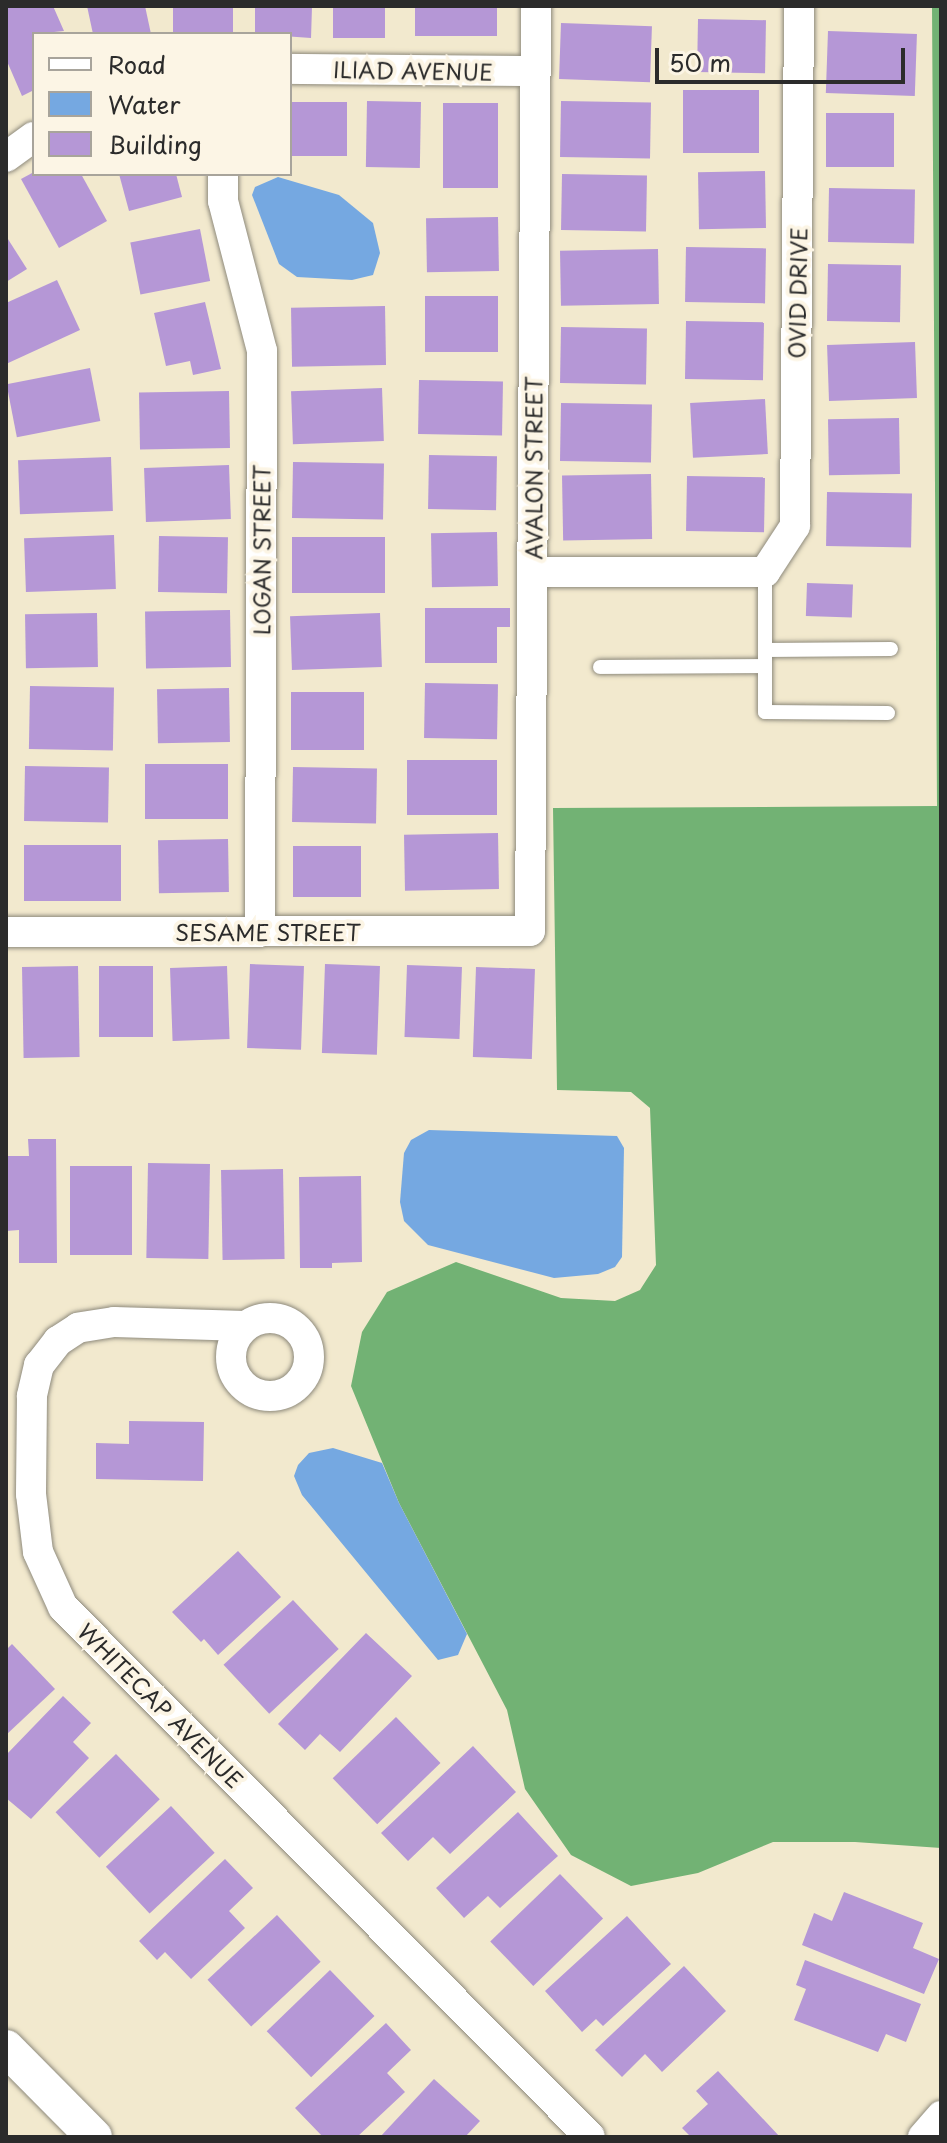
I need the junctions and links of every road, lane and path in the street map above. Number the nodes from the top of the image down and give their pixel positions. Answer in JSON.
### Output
{"nodes":[{"id":1,"x":536,"y":6,"type":"edge"},
{"id":2,"x":799,"y":6,"type":"edge"},
{"id":3,"x":292,"y":69,"type":"edge"},
{"id":4,"x":535,"y":71,"type":"junction"},
{"id":5,"x":32,"y":138,"type":"edge"},
{"id":6,"x":6,"y":157,"type":"edge"},
{"id":7,"x":223,"y":176,"type":"edge"},
{"id":8,"x":532,"y":572,"type":"junction"},
{"id":9,"x":765,"y":572,"type":"junction"},
{"id":10,"x":891,"y":649,"type":"dead end"},
{"id":11,"x":765,"y":658,"type":"junction"},
{"id":12,"x":600,"y":667,"type":"dead end"},
{"id":13,"x":888,"y":713,"type":"dead end"},
{"id":14,"x":530,"y":931,"type":"joint"},
{"id":15,"x":6,"y":932,"type":"edge"},
{"id":16,"x":260,"y":932,"type":"junction"},
{"id":17,"x":245,"y":1326,"type":"dead end"},
{"id":18,"x":6,"y":2048,"type":"edge"},
{"id":19,"x":941,"y":2116,"type":"edge"},
{"id":20,"x":94,"y":2137,"type":"edge"},
{"id":21,"x":590,"y":2137,"type":"edge"},
{"id":22,"x":923,"y":2137,"type":"edge"}],
"edges":[{"from":1,"to":4,"type":"street","name":"AVALON STREET"},
{"from":2,"to":9,"type":"street","name":"OVID DRIVE"},
{"from":3,"to":4,"type":"street","name":"ILIAD AVENUE"},
{"from":4,"to":8,"type":"street","name":"AVALON STREET"},
{"from":5,"to":6,"type":"street"},
{"from":7,"to":16,"type":"street","name":"LOGAN STREET"},
{"from":8,"to":9,"type":"street"},
{"from":8,"to":14,"type":"street","name":"AVALON STREET"},
{"from":9,"to":11,"type":"lane"},
{"from":10,"to":11,"type":"lane"},
{"from":11,"to":12,"type":"lane"},
{"from":11,"to":13,"type":"lane"},
{"from":14,"to":16,"type":"street","name":"SESAME STREET"},
{"from":15,"to":16,"type":"street","name":"SESAME STREET"},
{"from":17,"to":21,"type":"street","name":"WHITECAP AVENUE"},
{"from":18,"to":20,"type":"street"},
{"from":19,"to":22,"type":"street"}]}
